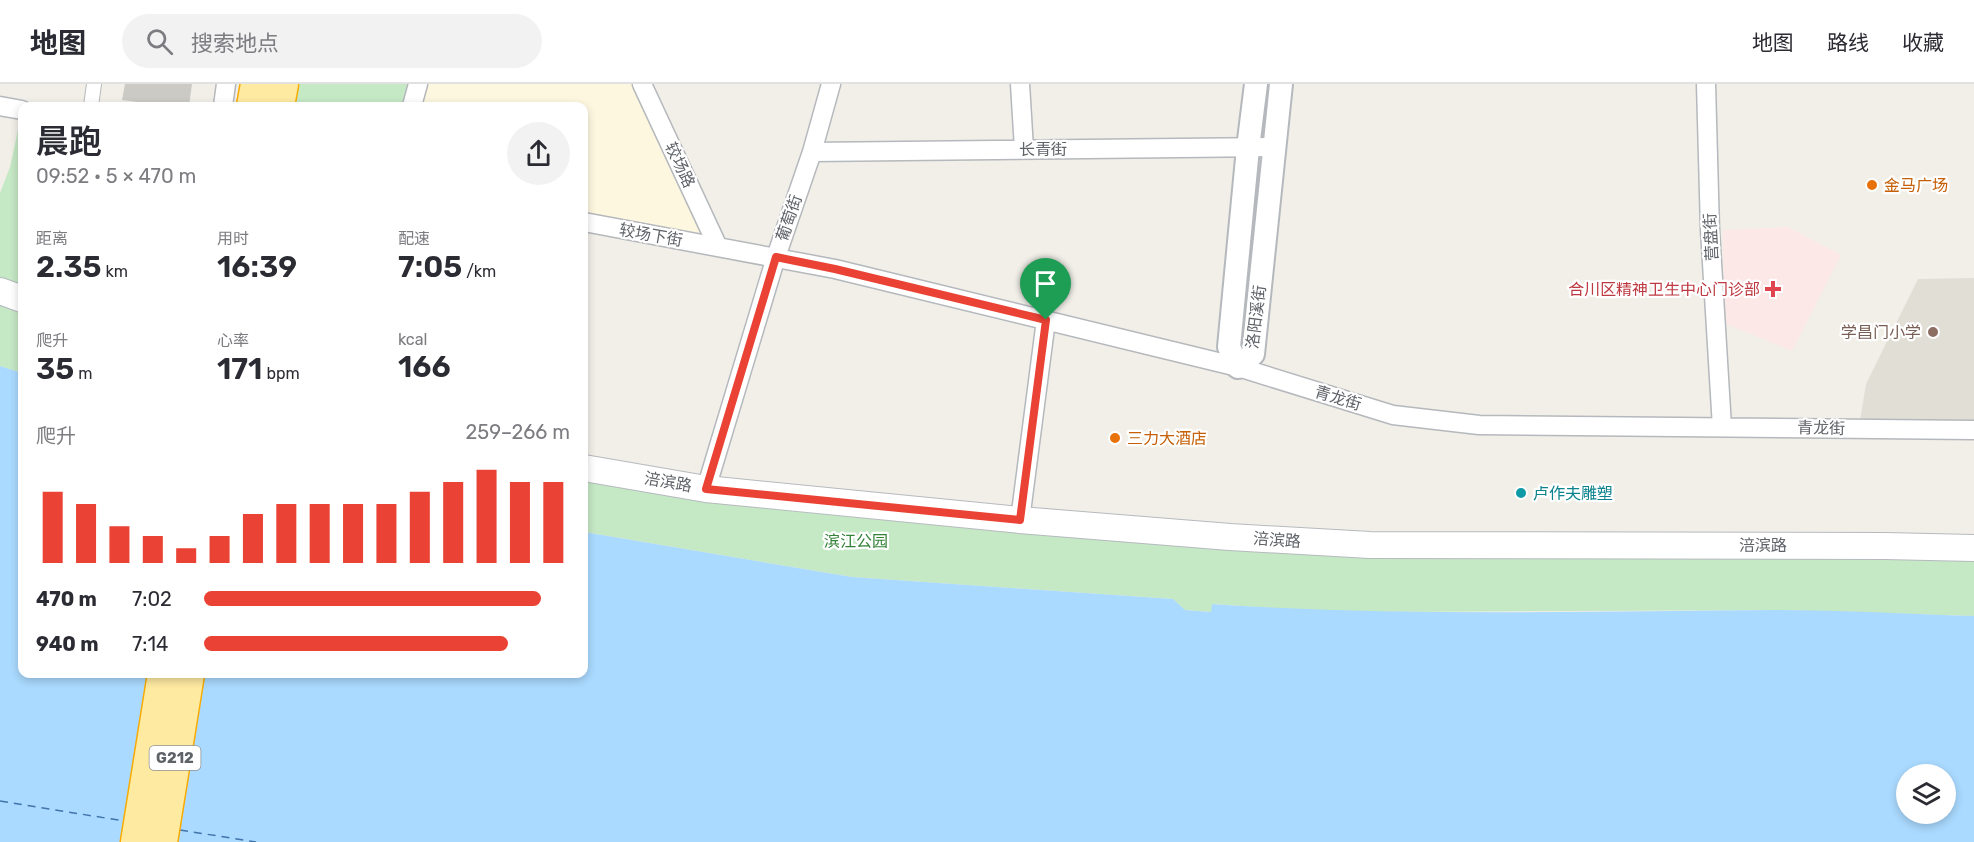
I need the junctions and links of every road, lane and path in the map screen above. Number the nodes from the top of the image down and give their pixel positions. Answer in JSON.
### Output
{"nodes":[{"id":1,"x":94,"y":84,"type":"edge"},
{"id":2,"x":226,"y":84,"type":"edge"},
{"id":3,"x":256,"y":84,"type":"edge"},
{"id":4,"x":283,"y":84,"type":"edge"},
{"id":5,"x":418,"y":84,"type":"edge"},
{"id":6,"x":642,"y":84,"type":"edge"},
{"id":7,"x":831,"y":84,"type":"edge"},
{"id":8,"x":1020,"y":84,"type":"edge"},
{"id":9,"x":1256,"y":84,"type":"edge"},
{"id":10,"x":1281,"y":84,"type":"edge"},
{"id":11,"x":1706,"y":84,"type":"edge"},
{"id":12,"x":92,"y":102,"type":"edge"},
{"id":13,"x":224,"y":102,"type":"edge"},
{"id":14,"x":253,"y":102,"type":"edge"},
{"id":15,"x":280,"y":102,"type":"edge"},
{"id":16,"x":413,"y":102,"type":"edge"},
{"id":17,"x":0,"y":106,"type":"edge"},
{"id":18,"x":18,"y":110,"type":"edge"},
{"id":19,"x":1274,"y":147,"type":"junction"},
{"id":20,"x":1248,"y":148,"type":"junction"},
{"id":21,"x":1024,"y":149,"type":"junction"},
{"id":22,"x":812,"y":152,"type":"junction"},
{"id":23,"x":588,"y":223,"type":"edge"},
{"id":24,"x":718,"y":247,"type":"junction"},
{"id":25,"x":776,"y":257,"type":"junction"},
{"id":26,"x":0,"y":291,"type":"edge"},
{"id":27,"x":18,"y":298,"type":"edge"},
{"id":28,"x":1046,"y":320,"type":"junction"},
{"id":29,"x":1238,"y":367,"type":"junction"},
{"id":30,"x":1722,"y":427,"type":"junction"},
{"id":31,"x":1974,"y":430,"type":"edge"},
{"id":32,"x":588,"y":469,"type":"edge"},
{"id":33,"x":706,"y":489,"type":"junction"},
{"id":34,"x":1020,"y":520,"type":"junction"},
{"id":35,"x":1974,"y":548,"type":"edge"},
{"id":36,"x":161,"y":678,"type":"edge"},
{"id":37,"x":188,"y":678,"type":"edge"},
{"id":38,"x":136,"y":842,"type":"edge"},
{"id":39,"x":162,"y":842,"type":"edge"}],
"edges":[{"from":1,"to":12,"type":"street"},
{"from":2,"to":13,"type":"street"},
{"from":3,"to":14,"type":"highway"},
{"from":4,"to":15,"type":"highway"},
{"from":5,"to":16,"type":"street"},
{"from":6,"to":24,"type":"street","name":"较场路"},
{"from":7,"to":22,"type":"street","name":"葡萄街"},
{"from":8,"to":21,"type":"street"},
{"from":9,"to":20,"type":"street","name":"洛阳溪街"},
{"from":10,"to":19,"type":"street","name":"洛阳溪街"},
{"from":11,"to":30,"type":"street","name":"营盘街"},
{"from":17,"to":18,"type":"street"},
{"from":19,"to":20,"type":"street","name":"长青街"},
{"from":19,"to":29,"type":"street","name":"洛阳溪街"},
{"from":20,"to":21,"type":"street","name":"长青街"},
{"from":20,"to":29,"type":"street","name":"洛阳溪街"},
{"from":21,"to":22,"type":"street","name":"长青街"},
{"from":22,"to":25,"type":"street","name":"葡萄街"},
{"from":23,"to":24,"type":"street","name":"较场下街"},
{"from":24,"to":25,"type":"street","name":"青龙街"},
{"from":25,"to":28,"type":"street","name":"青龙街"},
{"from":25,"to":33,"type":"street","name":"葡萄街"},
{"from":26,"to":27,"type":"main road"},
{"from":28,"to":29,"type":"street","name":"青龙街"},
{"from":28,"to":34,"type":"street"},
{"from":29,"to":30,"type":"street","name":"青龙街"},
{"from":30,"to":31,"type":"street","name":"青龙街"},
{"from":32,"to":33,"type":"main road","name":"涪滨路"},
{"from":33,"to":34,"type":"main road","name":"涪滨路"},
{"from":34,"to":35,"type":"main road","name":"涪滨路"},
{"from":36,"to":38,"type":"highway","number":"G212"},
{"from":37,"to":39,"type":"highway","number":"G212"}]}
